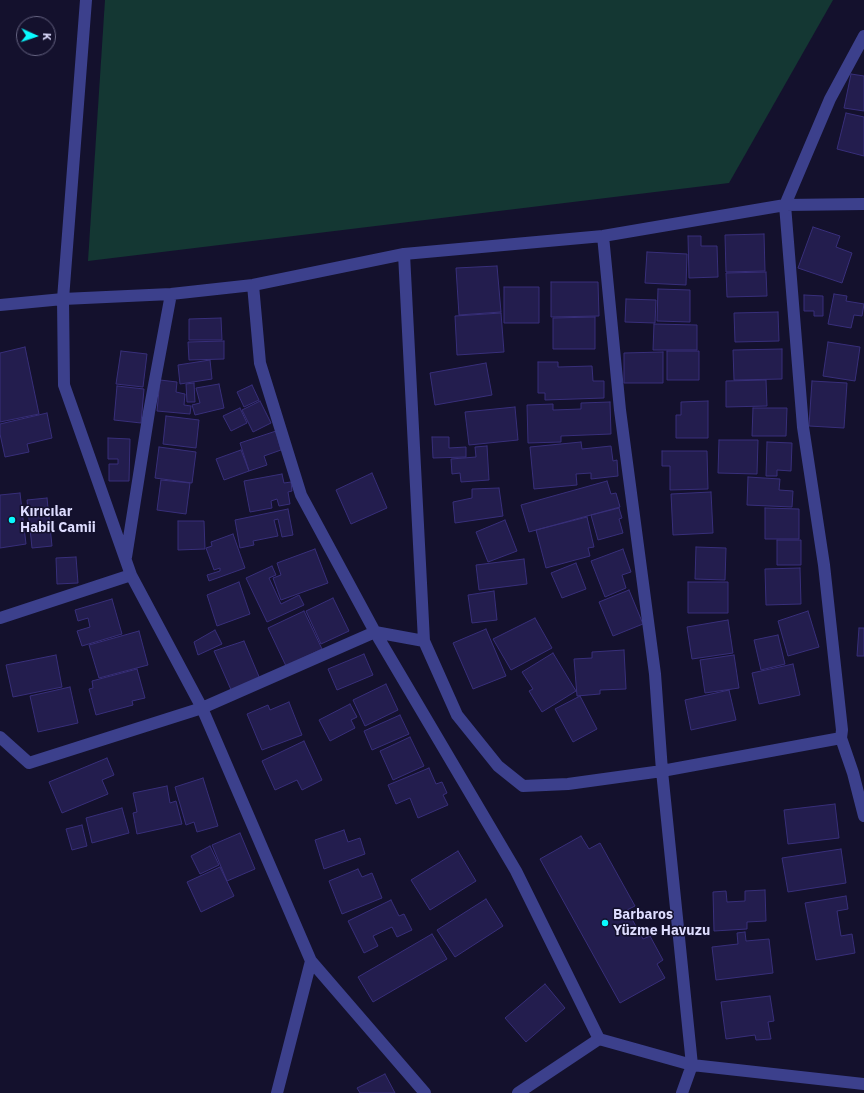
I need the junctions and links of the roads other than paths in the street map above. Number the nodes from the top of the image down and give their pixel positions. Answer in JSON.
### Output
{"nodes":[{"id":1,"x":86,"y":0,"type":"edge"},
{"id":2,"x":864,"y":36,"type":"edge"},
{"id":3,"x":864,"y":204,"type":"edge"},
{"id":4,"x":785,"y":205,"type":"junction"},
{"id":5,"x":603,"y":236,"type":"junction"},
{"id":6,"x":404,"y":254,"type":"junction"},
{"id":7,"x":253,"y":284,"type":"junction"},
{"id":8,"x":171,"y":294,"type":"junction"},
{"id":9,"x":63,"y":299,"type":"junction"},
{"id":10,"x":0,"y":305,"type":"edge"},
{"id":11,"x":126,"y":558,"type":"junction"},
{"id":12,"x":131,"y":575,"type":"junction"},
{"id":13,"x":0,"y":618,"type":"edge"},
{"id":14,"x":375,"y":632,"type":"junction"},
{"id":15,"x":424,"y":641,"type":"junction"},
{"id":16,"x":202,"y":708,"type":"junction"},
{"id":17,"x":0,"y":737,"type":"edge"},
{"id":18,"x":841,"y":738,"type":"junction"},
{"id":19,"x":662,"y":771,"type":"junction"},
{"id":20,"x":859,"y":774,"type":"edge"},
{"id":21,"x":864,"y":816,"type":"edge"},
{"id":22,"x":311,"y":962,"type":"junction"},
{"id":23,"x":599,"y":1039,"type":"junction"},
{"id":24,"x":692,"y":1065,"type":"junction"},
{"id":25,"x":864,"y":1084,"type":"edge"},
{"id":26,"x":277,"y":1093,"type":"edge"},
{"id":27,"x":425,"y":1093,"type":"edge"},
{"id":28,"x":518,"y":1093,"type":"edge"},
{"id":29,"x":682,"y":1093,"type":"edge"}],
"edges":[{"from":1,"to":9,"type":"street"},
{"from":2,"to":4,"type":"street"},
{"from":3,"to":4,"type":"street"},
{"from":4,"to":5,"type":"street"},
{"from":4,"to":18,"type":"street"},
{"from":5,"to":6,"type":"street"},
{"from":5,"to":19,"type":"street"},
{"from":6,"to":7,"type":"street"},
{"from":6,"to":15,"type":"street"},
{"from":7,"to":8,"type":"street"},
{"from":7,"to":14,"type":"street"},
{"from":8,"to":9,"type":"street"},
{"from":8,"to":11,"type":"street"},
{"from":9,"to":10,"type":"street"},
{"from":9,"to":11,"type":"street"},
{"from":11,"to":12,"type":"street"},
{"from":12,"to":13,"type":"street"},
{"from":12,"to":16,"type":"street"},
{"from":14,"to":15,"type":"street"},
{"from":14,"to":16,"type":"street"},
{"from":14,"to":23,"type":"street"},
{"from":15,"to":19,"type":"street"},
{"from":16,"to":17,"type":"street"},
{"from":16,"to":22,"type":"street"},
{"from":18,"to":19,"type":"street"},
{"from":18,"to":20,"type":"street"},
{"from":19,"to":24,"type":"street"},
{"from":20,"to":21,"type":"street"},
{"from":22,"to":26,"type":"street"},
{"from":22,"to":27,"type":"street"},
{"from":23,"to":24,"type":"street"},
{"from":23,"to":28,"type":"street"},
{"from":24,"to":25,"type":"street"},
{"from":24,"to":29,"type":"street"}]}
